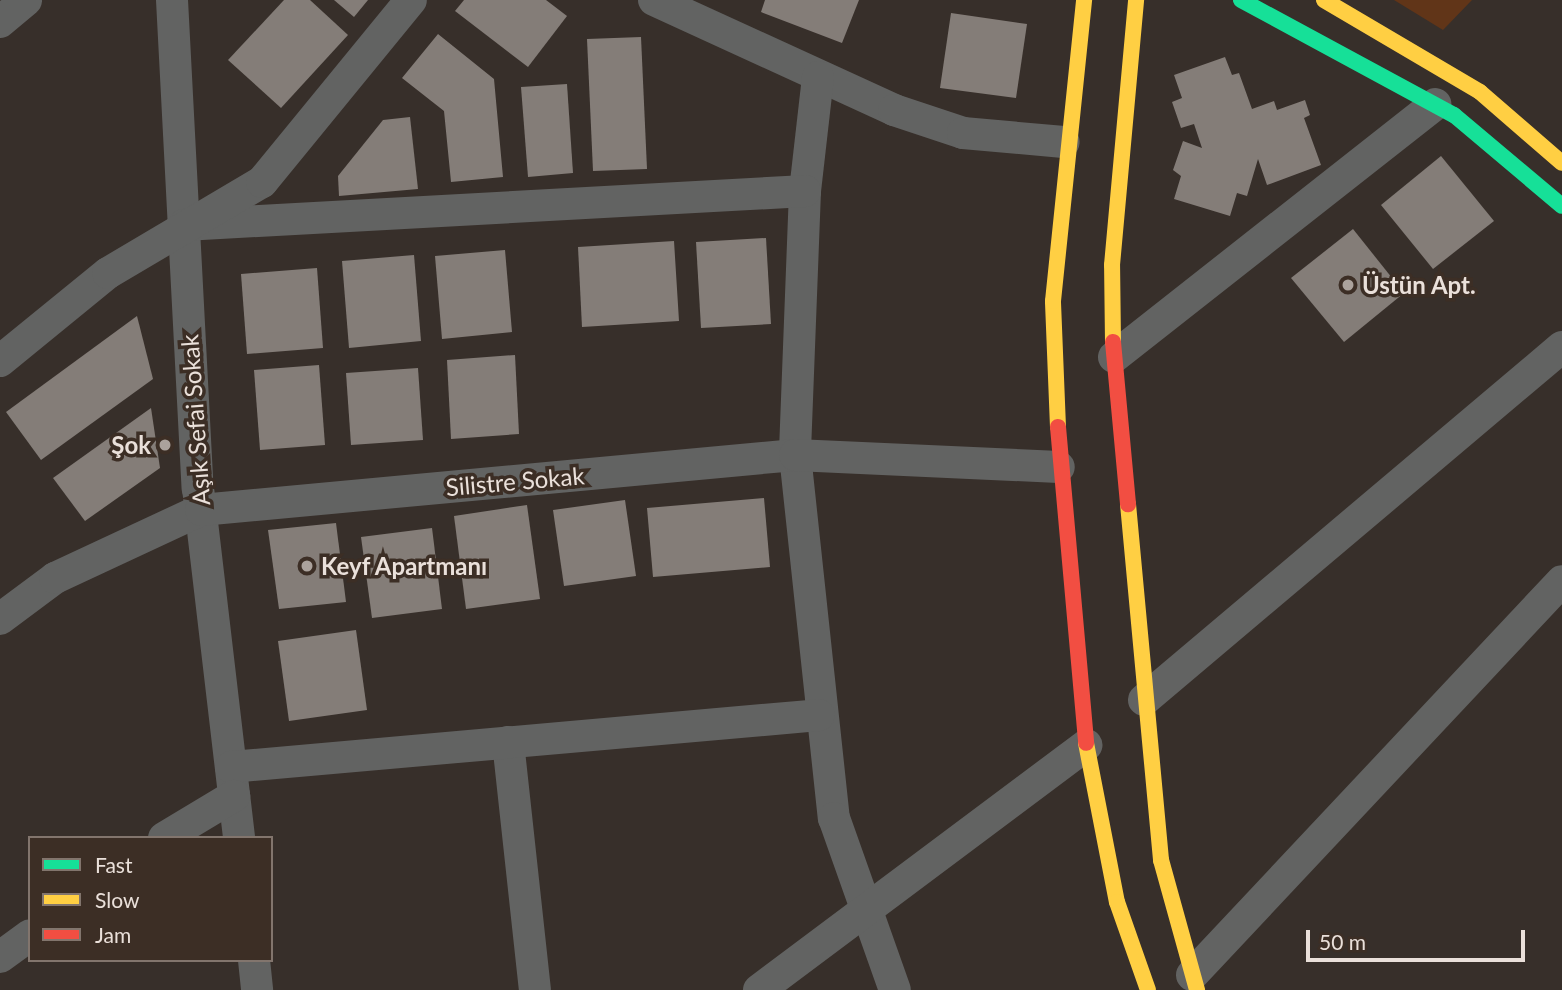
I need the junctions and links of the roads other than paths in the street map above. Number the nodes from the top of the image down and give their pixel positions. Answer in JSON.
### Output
{"nodes":[{"id":1,"x":26,"y":0,"type":"edge"},
{"id":2,"x":172,"y":0,"type":"edge"},
{"id":3,"x":411,"y":0,"type":"edge"},
{"id":4,"x":654,"y":0,"type":"edge"},
{"id":5,"x":1084,"y":0,"type":"edge"},
{"id":6,"x":1136,"y":0,"type":"edge"},
{"id":7,"x":1241,"y":0,"type":"edge"},
{"id":8,"x":1324,"y":0,"type":"edge"},
{"id":9,"x":0,"y":22,"type":"edge"},
{"id":10,"x":818,"y":76,"type":"junction"},
{"id":11,"x":1435,"y":104,"type":"junction"},
{"id":12,"x":1065,"y":142,"type":"junction"},
{"id":13,"x":1562,"y":163,"type":"edge"},
{"id":14,"x":805,"y":191,"type":"junction"},
{"id":15,"x":1562,"y":206,"type":"edge"},
{"id":16,"x":184,"y":225,"type":"junction"},
{"id":17,"x":1562,"y":347,"type":"edge"},
{"id":18,"x":1114,"y":357,"type":"junction"},
{"id":19,"x":0,"y":361,"type":"edge"},
{"id":20,"x":795,"y":455,"type":"junction"},
{"id":21,"x":1059,"y":467,"type":"junction"},
{"id":22,"x":201,"y":510,"type":"junction"},
{"id":23,"x":1562,"y":581,"type":"edge"},
{"id":24,"x":0,"y":619,"type":"edge"},
{"id":25,"x":1144,"y":700,"type":"junction"},
{"id":26,"x":819,"y":715,"type":"junction"},
{"id":27,"x":508,"y":742,"type":"junction"},
{"id":28,"x":1086,"y":745,"type":"junction"},
{"id":29,"x":232,"y":781,"type":"junction"},
{"id":30,"x":165,"y":836,"type":"edge"},
{"id":31,"x":239,"y":836,"type":"edge"},
{"id":32,"x":862,"y":908,"type":"junction"},
{"id":33,"x":28,"y":936,"type":"edge"},
{"id":34,"x":0,"y":957,"type":"edge"},
{"id":35,"x":254,"y":962,"type":"edge"},
{"id":36,"x":1195,"y":983,"type":"edge"},
{"id":37,"x":257,"y":990,"type":"edge"},
{"id":38,"x":535,"y":990,"type":"edge"},
{"id":39,"x":759,"y":990,"type":"edge"},
{"id":40,"x":895,"y":990,"type":"edge"},
{"id":41,"x":1148,"y":990,"type":"edge"}],
"edges":[{"from":1,"to":9,"type":"street"},
{"from":2,"to":16,"type":"street","name":"Aşık Sefai Sokak"},
{"from":3,"to":16,"type":"street"},
{"from":4,"to":10,"type":"street"},
{"from":5,"to":12,"type":"street"},
{"from":6,"to":18,"type":"street"},
{"from":7,"to":11,"type":"street"},
{"from":8,"to":13,"type":"street"},
{"from":10,"to":12,"type":"street"},
{"from":10,"to":14,"type":"street"},
{"from":11,"to":15,"type":"street"},
{"from":11,"to":18,"type":"street"},
{"from":12,"to":21,"type":"street"},
{"from":14,"to":16,"type":"street"},
{"from":14,"to":20,"type":"street"},
{"from":16,"to":19,"type":"street"},
{"from":16,"to":22,"type":"street","name":"Aşık Sefai Sokak"},
{"from":17,"to":25,"type":"street"},
{"from":18,"to":25,"type":"street"},
{"from":20,"to":21,"type":"street","name":"Silistre Sokak"},
{"from":20,"to":22,"type":"street","name":"Silistre Sokak"},
{"from":20,"to":26,"type":"street"},
{"from":21,"to":28,"type":"street"},
{"from":22,"to":24,"type":"street","name":"Silistre Sokak"},
{"from":22,"to":29,"type":"street","name":"Aşık Sefai Sokak"},
{"from":23,"to":36,"type":"street"},
{"from":25,"to":36,"type":"street"},
{"from":26,"to":27,"type":"street"},
{"from":26,"to":32,"type":"street"},
{"from":27,"to":29,"type":"street"},
{"from":27,"to":38,"type":"street"},
{"from":28,"to":32,"type":"street"},
{"from":28,"to":41,"type":"street"},
{"from":29,"to":30,"type":"street"},
{"from":29,"to":31,"type":"street","name":"Aşık Sefai Sokak"},
{"from":32,"to":39,"type":"street"},
{"from":32,"to":40,"type":"street"},
{"from":33,"to":34,"type":"street"},
{"from":35,"to":37,"type":"street"}]}
